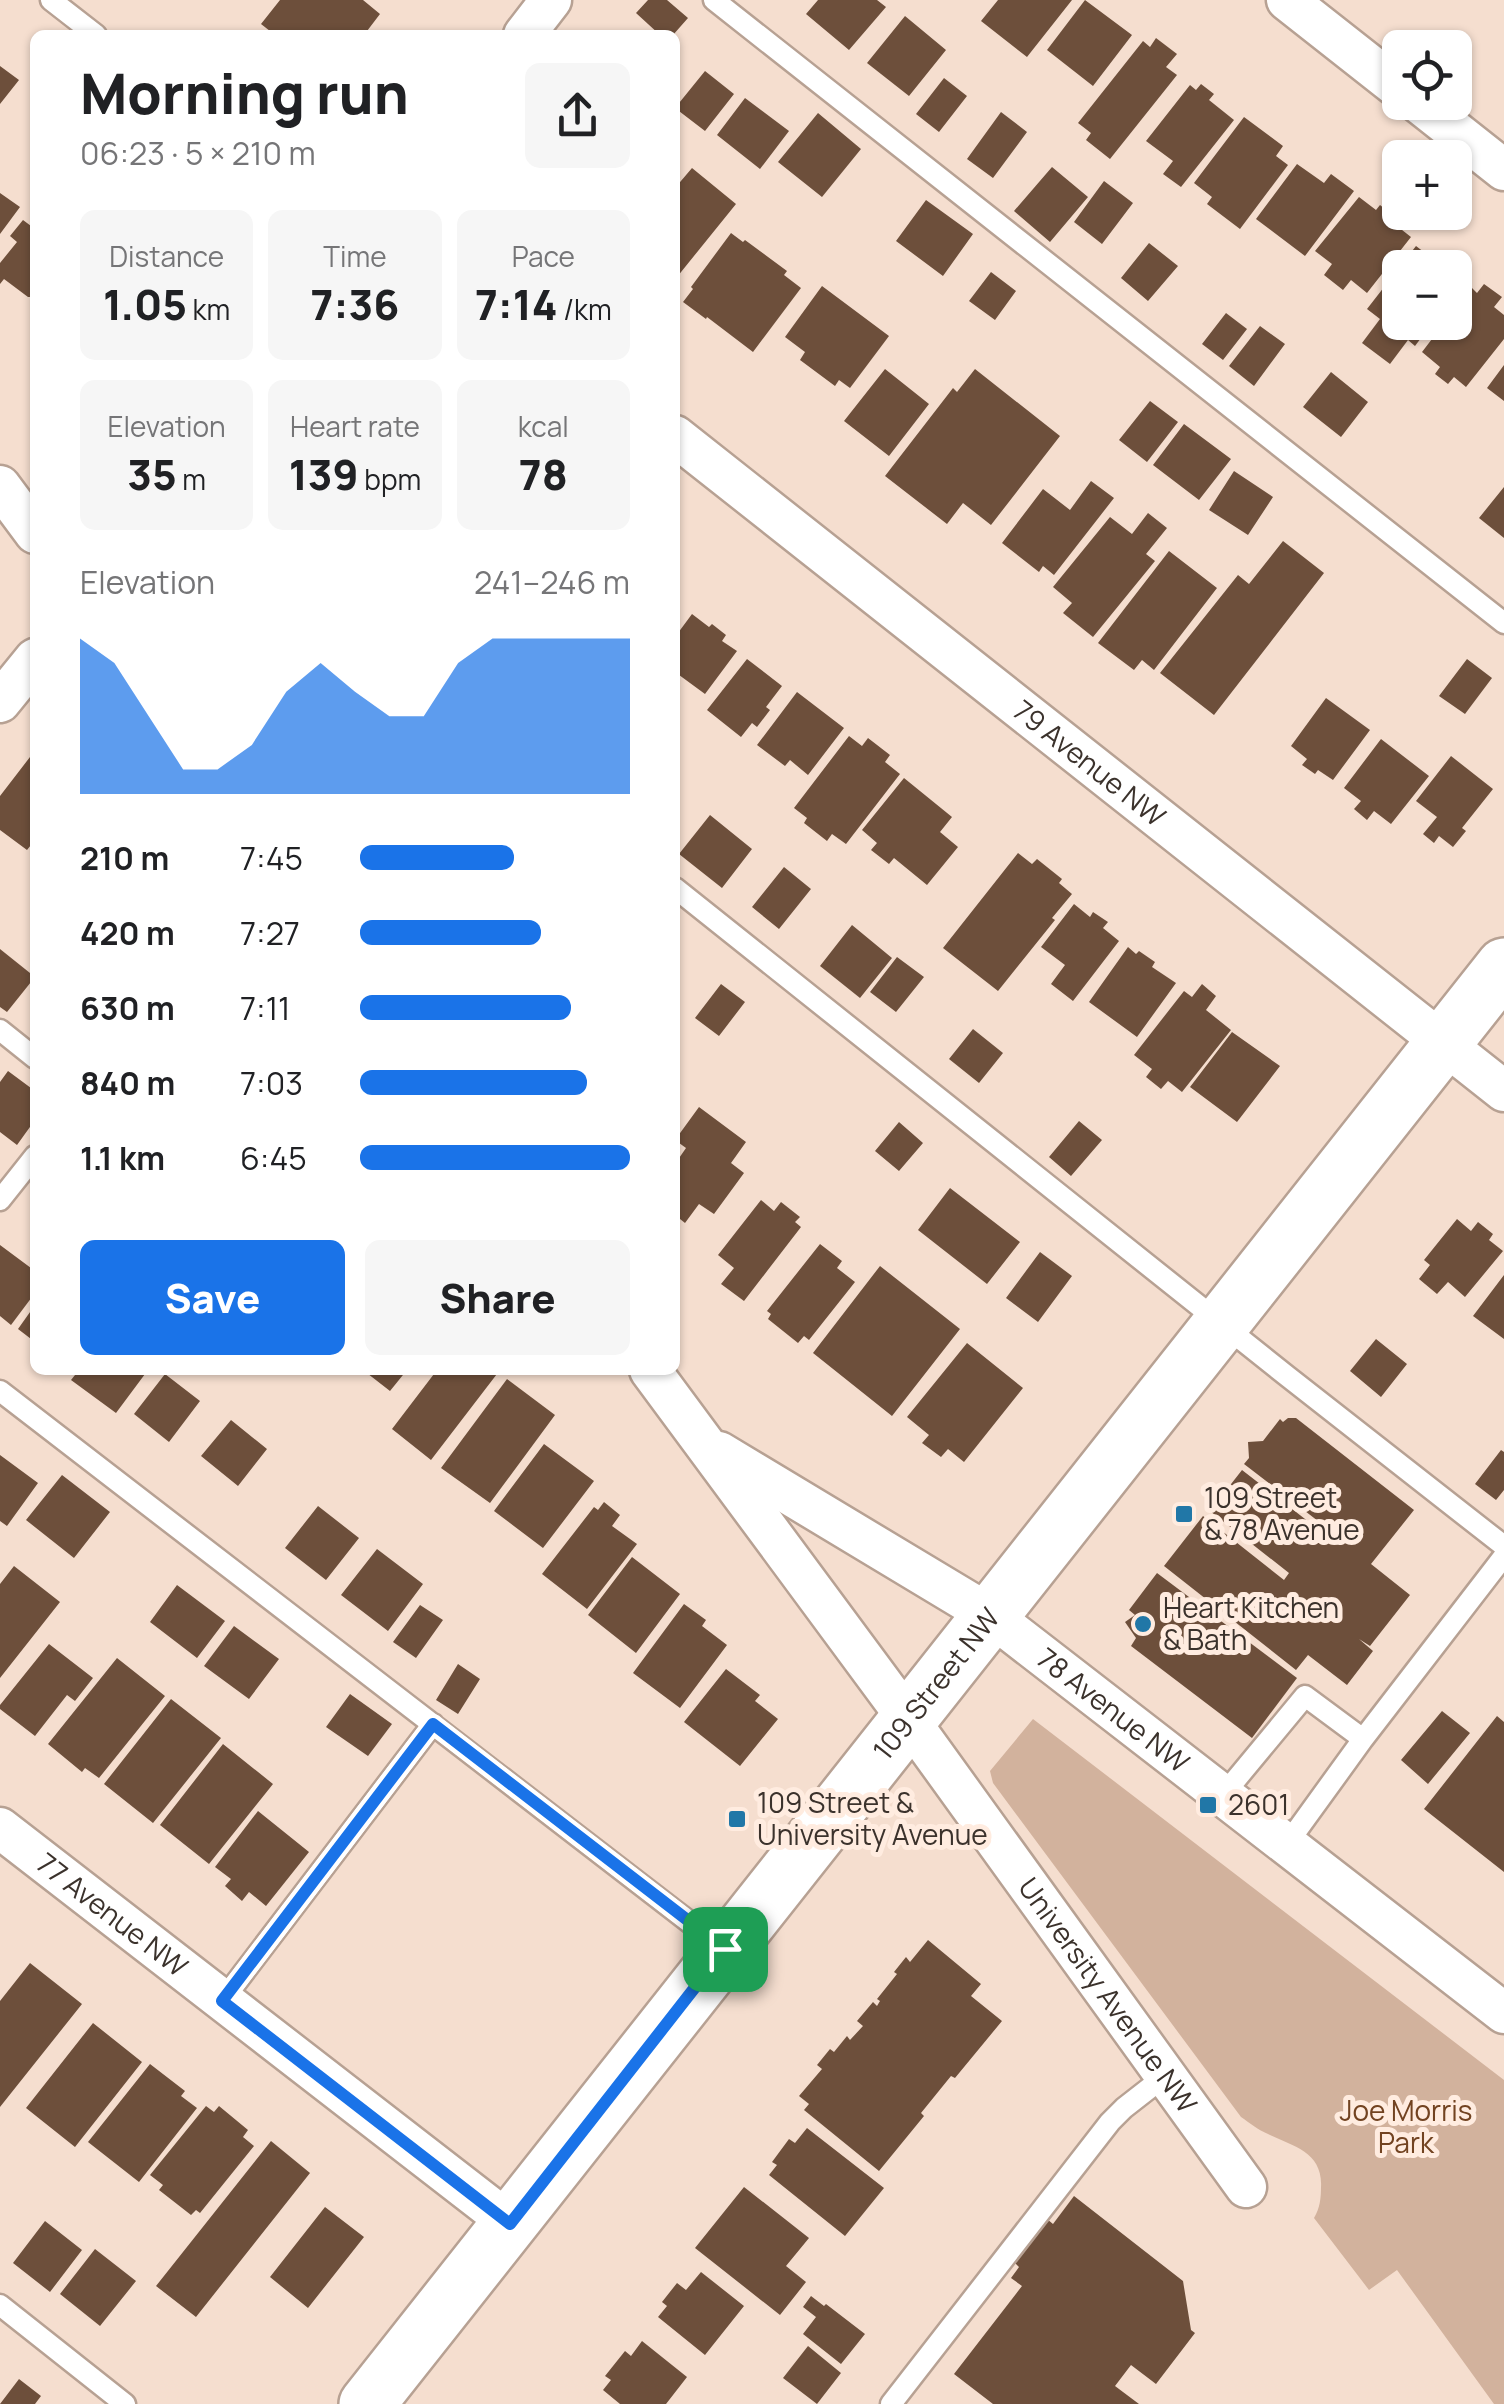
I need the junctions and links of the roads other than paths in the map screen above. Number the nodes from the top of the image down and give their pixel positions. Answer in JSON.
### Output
{"nodes":[{"id":1,"x":52,"y":0,"type":"edge"},
{"id":2,"x":551,"y":0,"type":"edge"},
{"id":3,"x":714,"y":0,"type":"edge"},
{"id":4,"x":1287,"y":0,"type":"edge"},
{"id":5,"x":90,"y":30,"type":"edge"},
{"id":6,"x":528,"y":30,"type":"edge"},
{"id":7,"x":1382,"y":74,"type":"edge"},
{"id":8,"x":1441,"y":120,"type":"edge"},
{"id":9,"x":1504,"y":170,"type":"edge"},
{"id":10,"x":680,"y":440,"type":"edge"},
{"id":11,"x":0,"y":486,"type":"edge"},
{"id":12,"x":30,"y":527,"type":"edge"},
{"id":13,"x":1504,"y":623,"type":"edge"},
{"id":14,"x":30,"y":665,"type":"edge"},
{"id":15,"x":0,"y":702,"type":"edge"},
{"id":16,"x":680,"y":892,"type":"edge"},
{"id":17,"x":1504,"y":966,"type":"edge"},
{"id":18,"x":0,"y":1030,"type":"edge"},
{"id":19,"x":1443,"y":1044,"type":"junction"},
{"id":20,"x":30,"y":1054,"type":"edge"},
{"id":21,"x":1504,"y":1092,"type":"edge"},
{"id":22,"x":30,"y":1162,"type":"edge"},
{"id":23,"x":0,"y":1200,"type":"edge"},
{"id":24,"x":1220,"y":1324,"type":"junction"},
{"id":25,"x":654,"y":1375,"type":"edge"},
{"id":26,"x":0,"y":1390,"type":"edge"},
{"id":27,"x":703,"y":1442,"type":"junction"},
{"id":28,"x":1504,"y":1546,"type":"edge"},
{"id":29,"x":1504,"y":1556,"type":"edge"},
{"id":30,"x":990,"y":1615,"type":"junction"},
{"id":31,"x":908,"y":1720,"type":"junction"},
{"id":32,"x":433,"y":1724,"type":"junction"},
{"id":33,"x":1362,"y":1739,"type":"junction"},
{"id":34,"x":1223,"y":1796,"type":"junction"},
{"id":35,"x":0,"y":1828,"type":"edge"},
{"id":36,"x":1287,"y":1844,"type":"junction"},
{"id":37,"x":725,"y":1949,"type":"junction"},
{"id":38,"x":222,"y":2001,"type":"junction"},
{"id":39,"x":1504,"y":2013,"type":"edge"},
{"id":40,"x":1165,"y":2076,"type":"junction"},
{"id":41,"x":1246,"y":2187,"type":"dead end"},
{"id":42,"x":510,"y":2224,"type":"junction"},
{"id":43,"x":0,"y":2305,"type":"edge"},
{"id":44,"x":125,"y":2404,"type":"edge"},
{"id":45,"x":367,"y":2404,"type":"edge"},
{"id":46,"x":891,"y":2404,"type":"edge"}],
"edges":[{"from":1,"to":5,"type":"lane"},
{"from":2,"to":6,"type":"street"},
{"from":3,"to":13,"type":"lane"},
{"from":4,"to":7,"type":"street"},
{"from":8,"to":9,"type":"street"},
{"from":10,"to":19,"type":"street","name":"79 Avenue NW"},
{"from":11,"to":12,"type":"street"},
{"from":14,"to":15,"type":"street"},
{"from":16,"to":24,"type":"lane"},
{"from":17,"to":19,"type":"main road","name":"109 Street NW"},
{"from":18,"to":20,"type":"lane"},
{"from":19,"to":21,"type":"street","name":"79 Avenue NW"},
{"from":19,"to":24,"type":"main road","name":"109 Street NW"},
{"from":22,"to":23,"type":"lane"},
{"from":24,"to":28,"type":"lane"},
{"from":24,"to":30,"type":"main road","name":"109 Street NW"},
{"from":25,"to":27,"type":"street","name":"University Avenue NW"},
{"from":26,"to":32,"type":"lane"},
{"from":27,"to":30,"type":"street","name":"78 Avenue NW"},
{"from":27,"to":31,"type":"street","name":"University Avenue NW"},
{"from":29,"to":33,"type":"lane"},
{"from":30,"to":31,"type":"main road","name":"109 Street NW"},
{"from":30,"to":34,"type":"street","name":"78 Avenue NW"},
{"from":31,"to":37,"type":"main road","name":"109 Street NW"},
{"from":31,"to":40,"type":"street","name":"University Avenue NW"},
{"from":32,"to":37,"type":"lane"},
{"from":32,"to":38,"type":"lane"},
{"from":33,"to":34,"type":"lane"},
{"from":33,"to":36,"type":"lane"},
{"from":34,"to":36,"type":"street","name":"78 Avenue NW"},
{"from":35,"to":38,"type":"street","name":"77 Avenue NW"},
{"from":36,"to":39,"type":"street","name":"78 Avenue NW"},
{"from":37,"to":42,"type":"main road","name":"109 Street NW"},
{"from":38,"to":42,"type":"street","name":"77 Avenue NW"},
{"from":40,"to":41,"type":"street","name":"University Avenue NW"},
{"from":40,"to":46,"type":"lane"},
{"from":42,"to":45,"type":"main road","name":"109 Street NW"},
{"from":43,"to":44,"type":"lane"}]}
